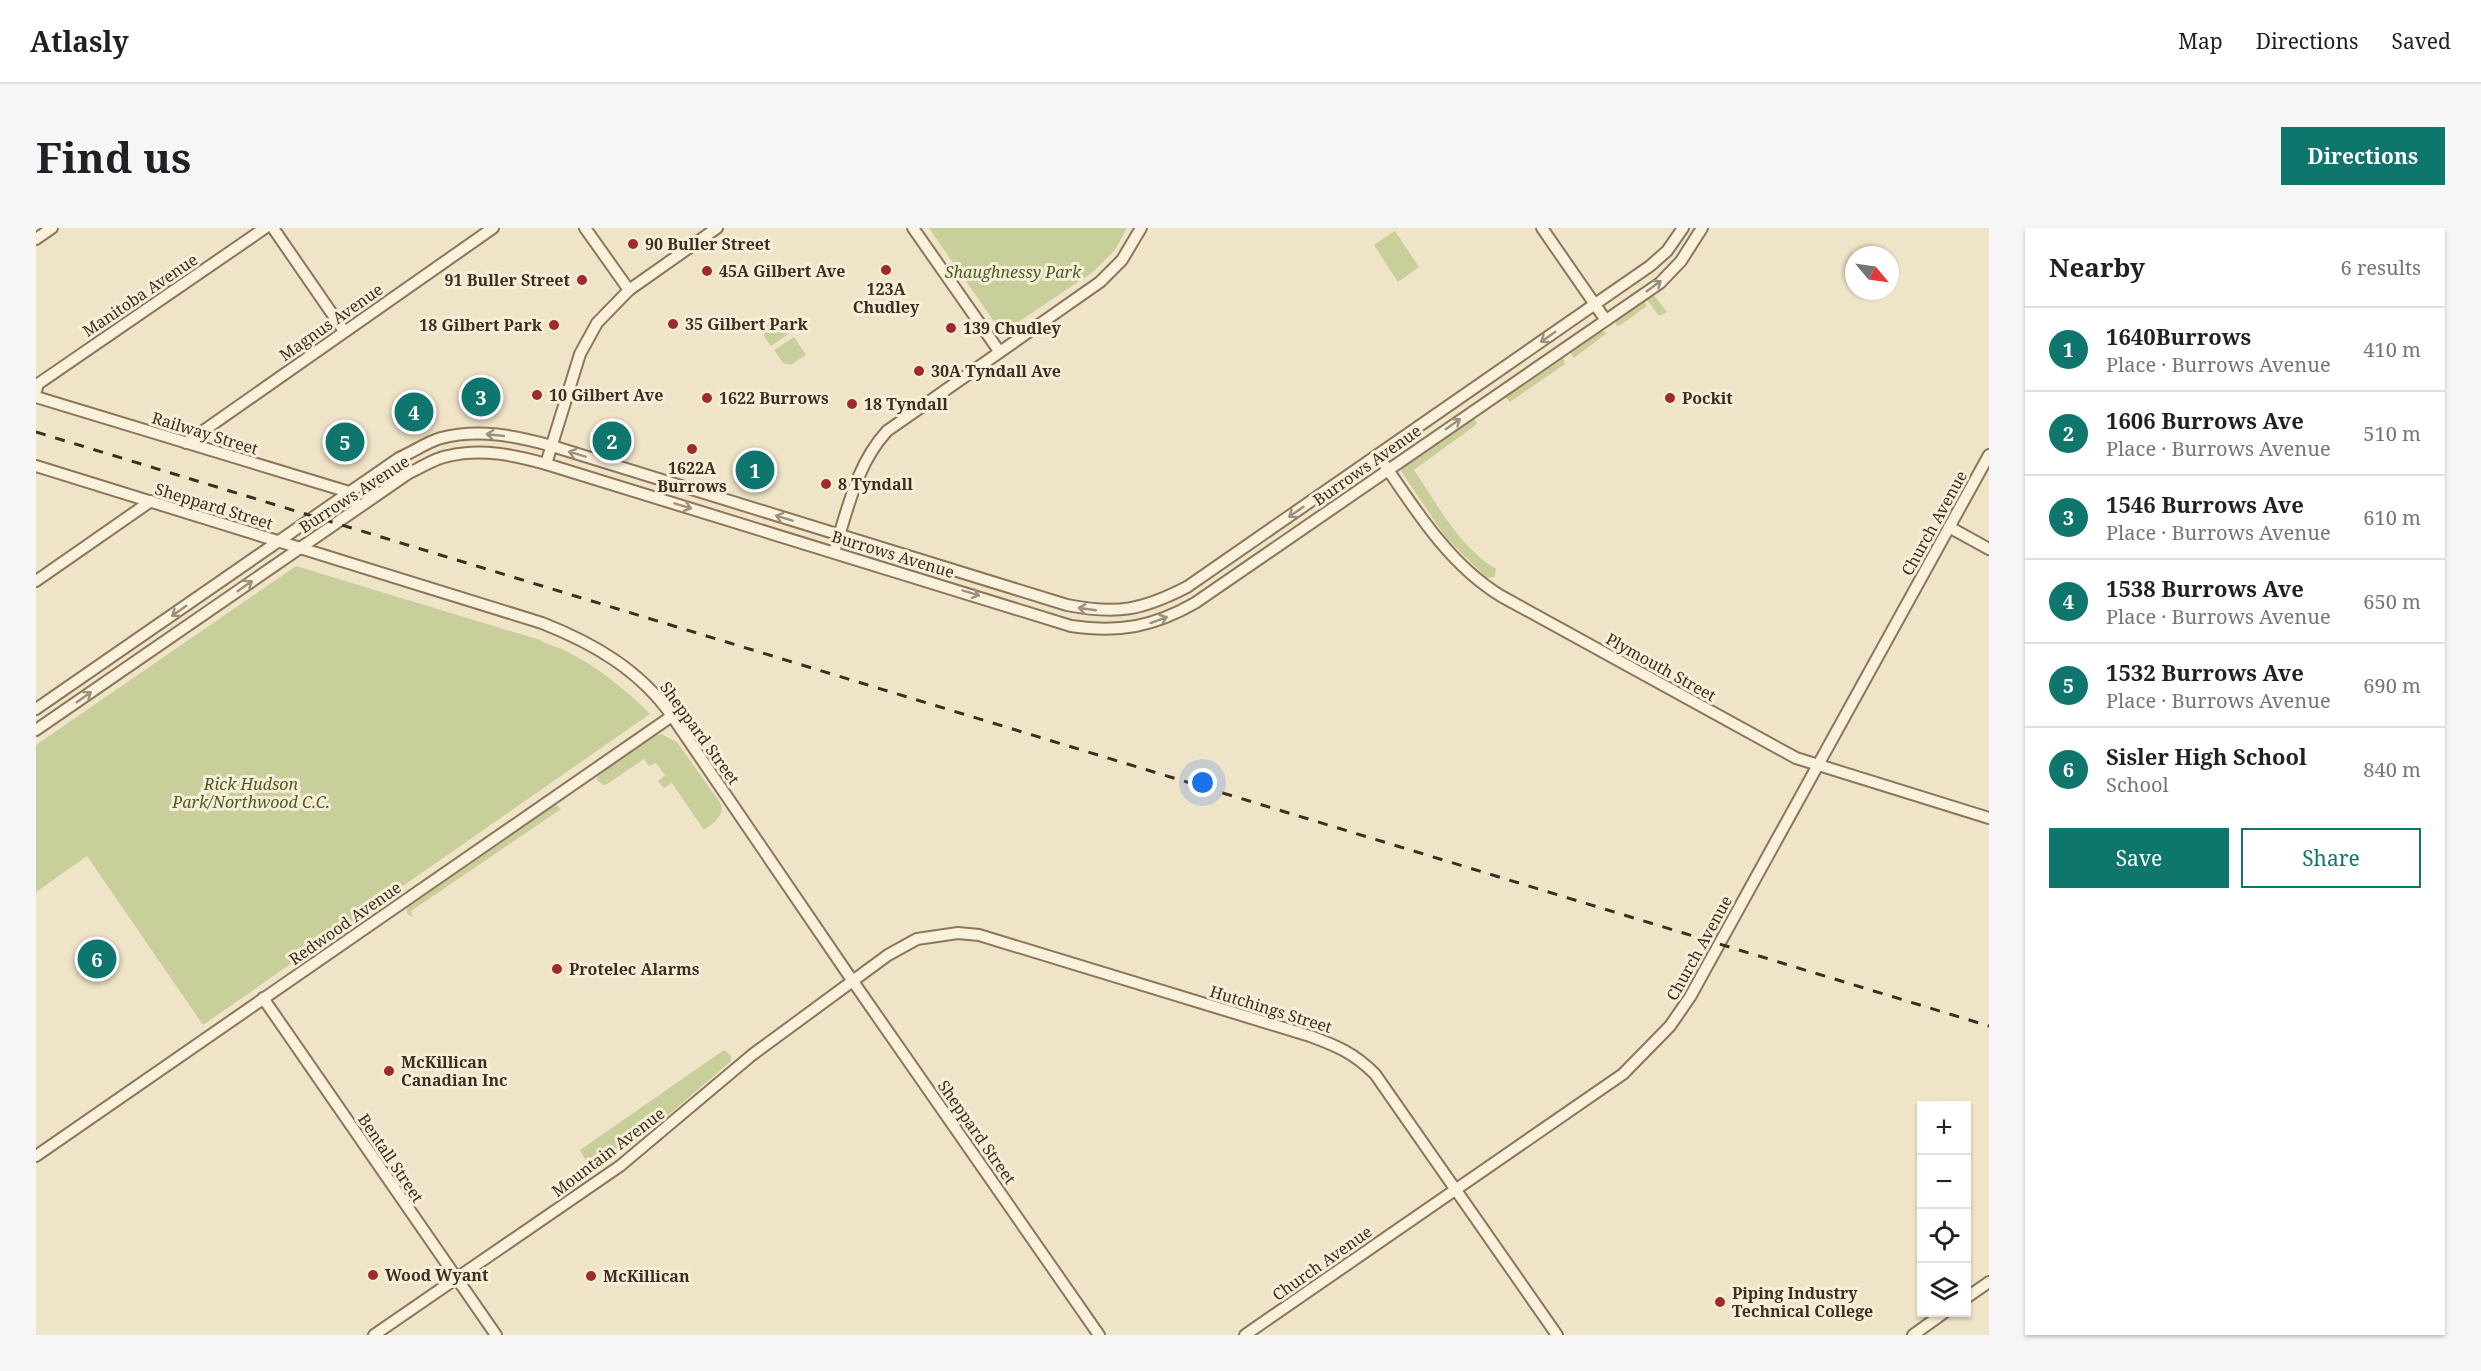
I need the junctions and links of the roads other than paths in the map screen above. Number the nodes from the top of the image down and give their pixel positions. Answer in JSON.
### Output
{"nodes":[{"id":1,"x":52,"y":228,"type":"edge"},
{"id":2,"x":265,"y":228,"type":"edge"},
{"id":3,"x":273,"y":228,"type":"edge"},
{"id":4,"x":493,"y":228,"type":"edge"},
{"id":5,"x":585,"y":228,"type":"edge"},
{"id":6,"x":717,"y":228,"type":"edge"},
{"id":7,"x":913,"y":228,"type":"edge"},
{"id":8,"x":1141,"y":228,"type":"edge"},
{"id":9,"x":1542,"y":228,"type":"edge"},
{"id":10,"x":1683,"y":228,"type":"edge"},
{"id":11,"x":1702,"y":228,"type":"edge"},
{"id":12,"x":36,"y":239,"type":"edge"},
{"id":13,"x":628,"y":290,"type":"junction"},
{"id":14,"x":1596,"y":304,"type":"junction"},
{"id":15,"x":1605,"y":319,"type":"junction"},
{"id":16,"x":344,"y":331,"type":"junction"},
{"id":17,"x":999,"y":351,"type":"junction"},
{"id":18,"x":36,"y":391,"type":"edge"},
{"id":19,"x":36,"y":397,"type":"edge"},
{"id":20,"x":186,"y":442,"type":"junction"},
{"id":21,"x":552,"y":446,"type":"junction"},
{"id":22,"x":1378,"y":455,"type":"junction"},
{"id":23,"x":1989,"y":455,"type":"edge"},
{"id":24,"x":546,"y":464,"type":"junction"},
{"id":25,"x":36,"y":466,"type":"edge"},
{"id":26,"x":1388,"y":469,"type":"junction"},
{"id":27,"x":349,"y":492,"type":"junction"},
{"id":28,"x":151,"y":501,"type":"junction"},
{"id":29,"x":359,"y":507,"type":"junction"},
{"id":30,"x":1949,"y":527,"type":"junction"},
{"id":31,"x":840,"y":535,"type":"junction"},
{"id":32,"x":279,"y":542,"type":"junction"},
{"id":33,"x":298,"y":549,"type":"junction"},
{"id":34,"x":1989,"y":549,"type":"edge"},
{"id":35,"x":834,"y":552,"type":"junction"},
{"id":36,"x":36,"y":581,"type":"edge"},
{"id":37,"x":36,"y":709,"type":"edge"},
{"id":38,"x":672,"y":716,"type":"junction"},
{"id":39,"x":36,"y":730,"type":"edge"},
{"id":40,"x":1818,"y":765,"type":"junction"},
{"id":41,"x":1989,"y":818,"type":"edge"},
{"id":42,"x":852,"y":980,"type":"junction"},
{"id":43,"x":263,"y":998,"type":"junction"},
{"id":44,"x":36,"y":1155,"type":"edge"},
{"id":45,"x":1456,"y":1189,"type":"junction"},
{"id":46,"x":455,"y":1279,"type":"junction"},
{"id":47,"x":1989,"y":1282,"type":"edge"},
{"id":48,"x":1971,"y":1295,"type":"edge"},
{"id":49,"x":1938,"y":1317,"type":"edge"},
{"id":50,"x":374,"y":1335,"type":"edge"},
{"id":51,"x":496,"y":1335,"type":"edge"},
{"id":52,"x":1099,"y":1335,"type":"edge"},
{"id":53,"x":1245,"y":1335,"type":"edge"},
{"id":54,"x":1557,"y":1335,"type":"edge"},
{"id":55,"x":1913,"y":1335,"type":"edge"}],
"edges":[{"from":1,"to":12,"type":"street"},
{"from":2,"to":18,"type":"street","name":"Manitoba Avenue"},
{"from":3,"to":16,"type":"street"},
{"from":4,"to":16,"type":"street","name":"Magnus Avenue"},
{"from":5,"to":13,"type":"street"},
{"from":6,"to":13,"type":"street"},
{"from":7,"to":17,"type":"street"},
{"from":8,"to":17,"type":"street"},
{"from":9,"to":14,"type":"street"},
{"from":10,"to":14,"type":"street","name":"Burrows Avenue"},
{"from":15,"to":11,"type":"street","name":"Burrows Avenue","one_way":true},
{"from":13,"to":21,"type":"street"},
{"from":14,"to":15,"type":"street"},
{"from":14,"to":22,"type":"street","name":"Burrows Avenue","one_way":true},
{"from":26,"to":15,"type":"street","name":"Burrows Avenue","one_way":true},
{"from":16,"to":20,"type":"street","name":"Magnus Avenue"},
{"from":17,"to":31,"type":"street"},
{"from":19,"to":20,"type":"street","name":"Railway Street"},
{"from":20,"to":27,"type":"street","name":"Railway Street"},
{"from":21,"to":24,"type":"street"},
{"from":21,"to":27,"type":"street","name":"Burrows Avenue","one_way":true},
{"from":31,"to":21,"type":"street","name":"Burrows Avenue","one_way":true},
{"from":22,"to":26,"type":"street","name":"Plymouth Street"},
{"from":22,"to":31,"type":"street","name":"Burrows Avenue","one_way":true},
{"from":23,"to":30,"type":"street","name":"Church Avenue"},
{"from":24,"to":29,"type":"street","name":"Burrows Avenue"},
{"from":24,"to":35,"type":"street","name":"Burrows Avenue","one_way":true},
{"from":25,"to":28,"type":"street","name":"Sheppard Street"},
{"from":35,"to":26,"type":"street","name":"Burrows Avenue","one_way":true},
{"from":26,"to":40,"type":"street","name":"Plymouth Street"},
{"from":27,"to":29,"type":"street"},
{"from":27,"to":32,"type":"street","name":"Burrows Avenue"},
{"from":28,"to":32,"type":"street","name":"Sheppard Street"},
{"from":28,"to":36,"type":"street"},
{"from":29,"to":33,"type":"street","name":"Burrows Avenue"},
{"from":30,"to":34,"type":"street"},
{"from":30,"to":40,"type":"street","name":"Church Avenue"},
{"from":31,"to":35,"type":"street"},
{"from":32,"to":33,"type":"street","name":"Sheppard Street"},
{"from":32,"to":37,"type":"street","name":"Burrows Avenue","one_way":true},
{"from":33,"to":38,"type":"street","name":"Sheppard Street"},
{"from":39,"to":33,"type":"street","name":"Burrows Avenue","one_way":true},
{"from":38,"to":42,"type":"street","name":"Sheppard Street"},
{"from":38,"to":43,"type":"street","name":"Redwood Avenue"},
{"from":40,"to":41,"type":"street","name":"Plymouth Street"},
{"from":40,"to":45,"type":"street","name":"Church Avenue"},
{"from":42,"to":45,"type":"street","name":"Hutchings Street"},
{"from":42,"to":46,"type":"street","name":"Mountain Avenue"},
{"from":42,"to":52,"type":"street","name":"Sheppard Street"},
{"from":43,"to":44,"type":"street","name":"Redwood Avenue"},
{"from":43,"to":46,"type":"street","name":"Bentall Street"},
{"from":45,"to":53,"type":"street","name":"Church Avenue"},
{"from":45,"to":54,"type":"street","name":"Hutchings Street"},
{"from":46,"to":50,"type":"street","name":"Mountain Avenue"},
{"from":46,"to":51,"type":"street","name":"Bentall Street"},
{"from":47,"to":48,"type":"street"},
{"from":49,"to":55,"type":"street"}]}
